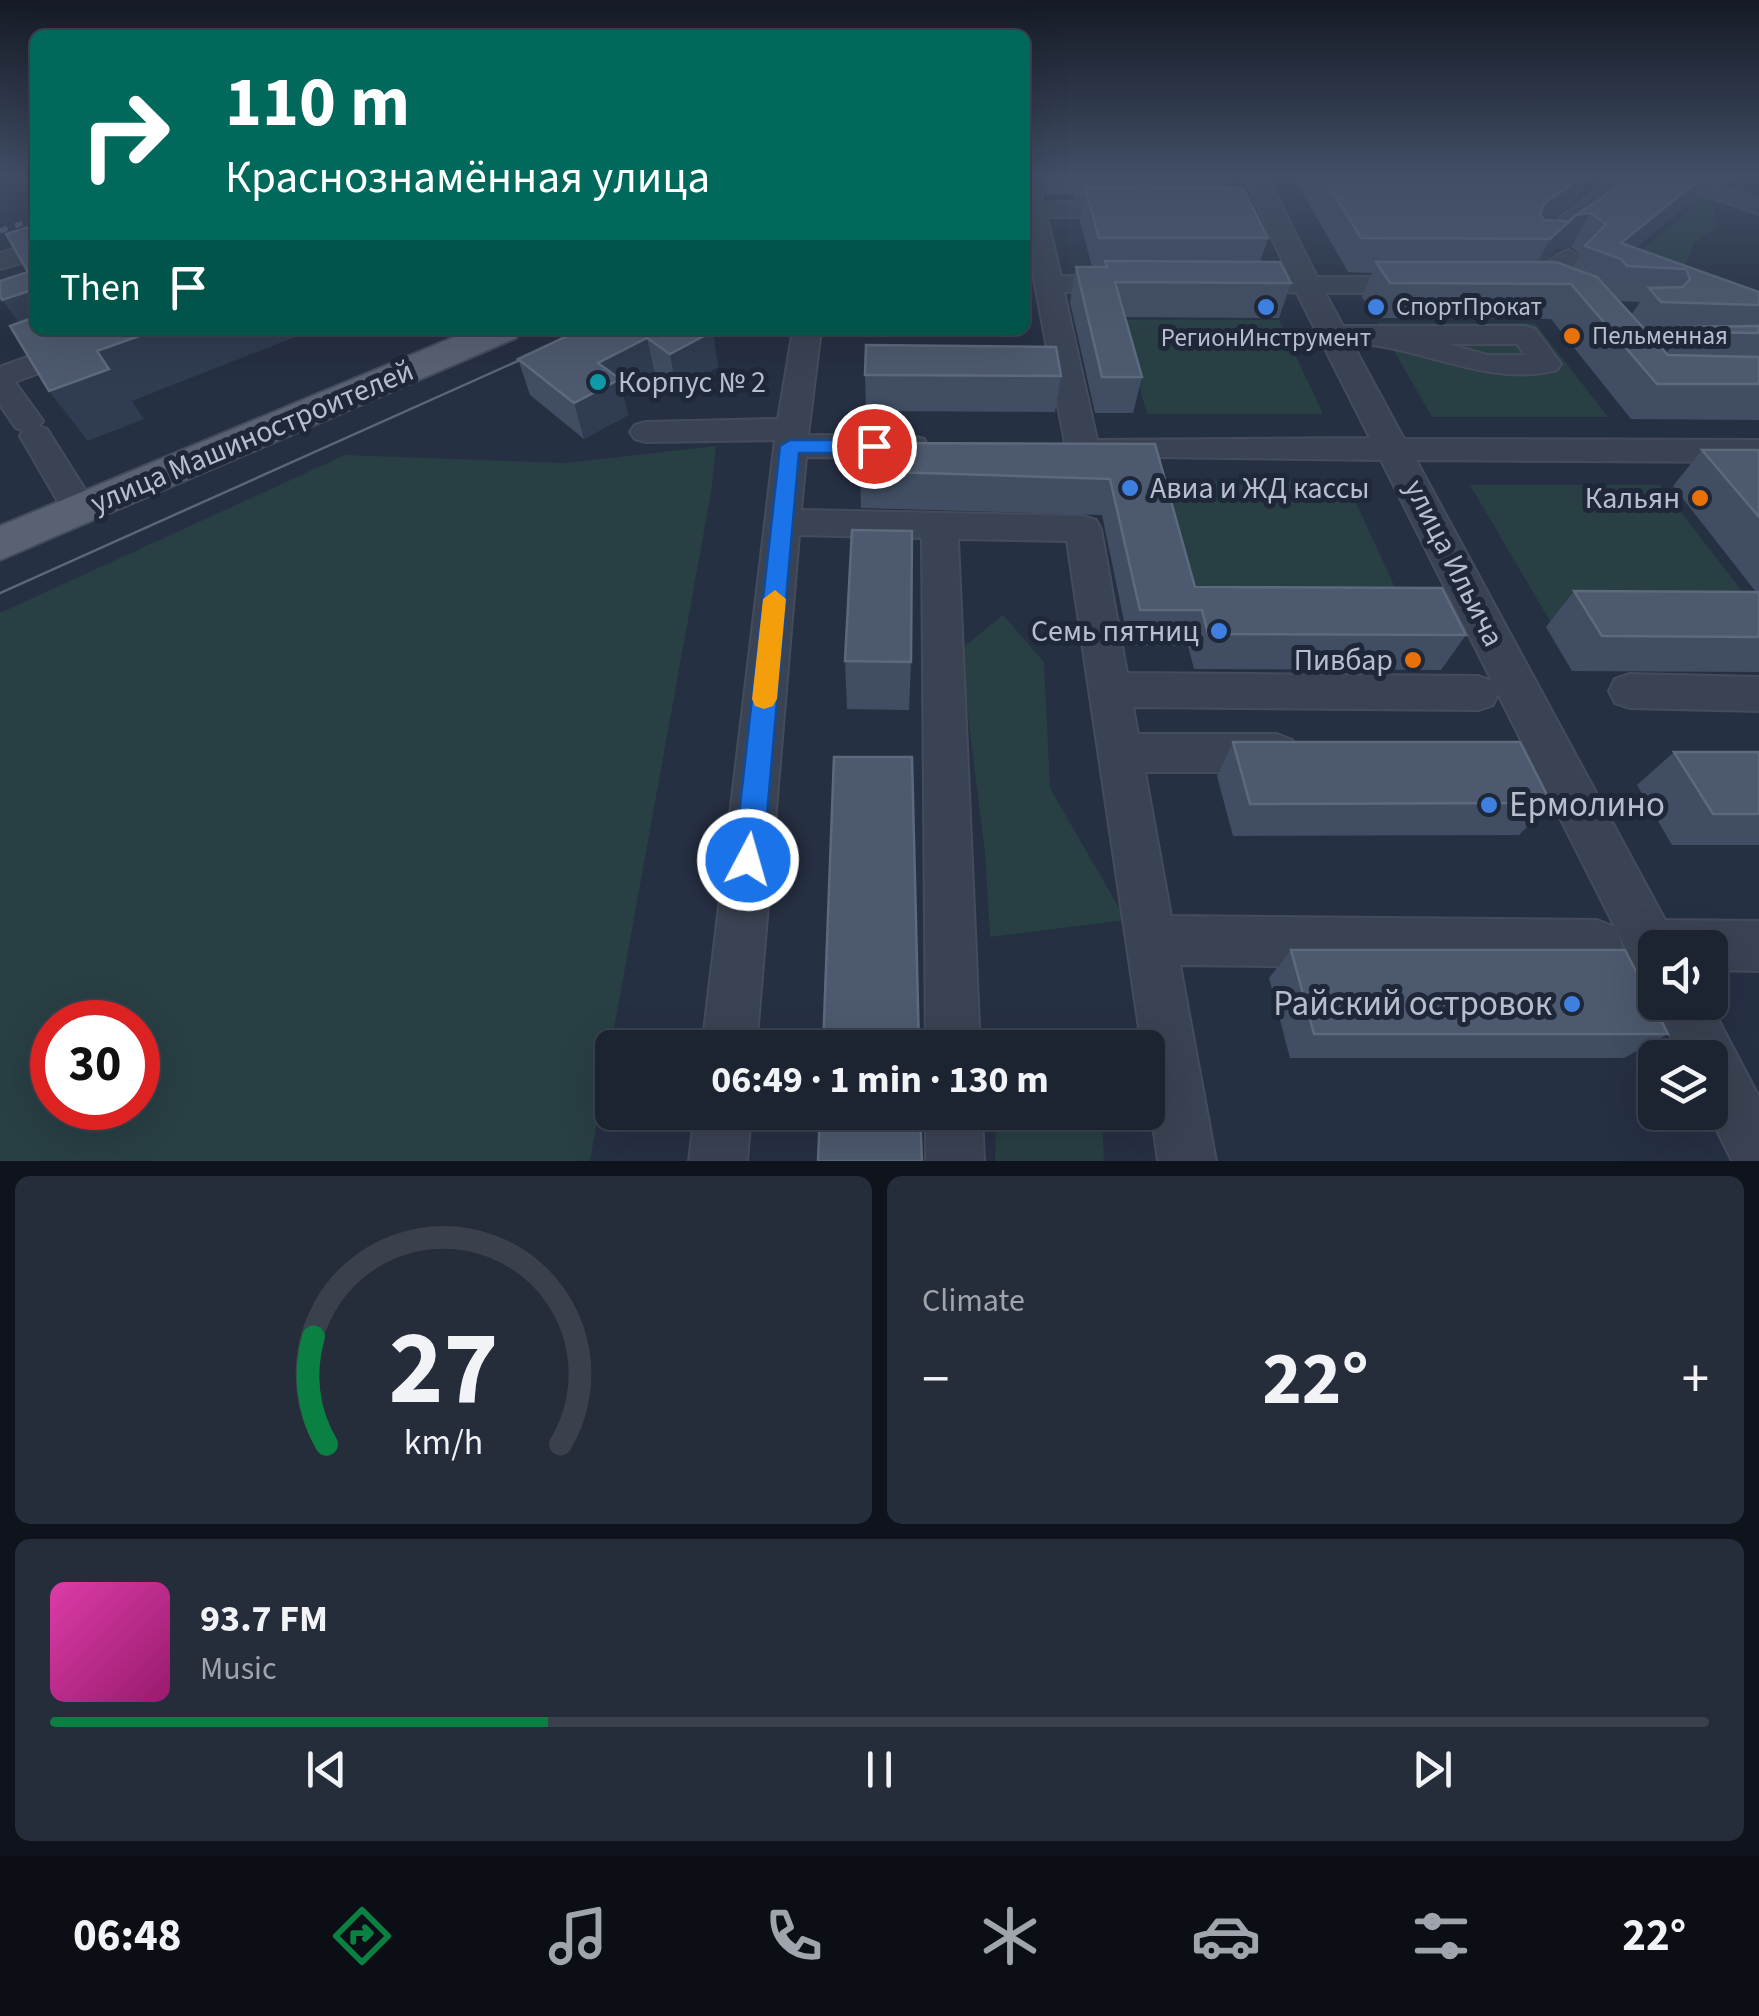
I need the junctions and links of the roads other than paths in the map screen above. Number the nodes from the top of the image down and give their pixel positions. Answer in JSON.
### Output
{"nodes":[{"id":1,"x":1035,"y":228,"type":"edge"},
{"id":2,"x":1280,"y":228,"type":"edge"},
{"id":3,"x":1562,"y":228,"type":"edge"},
{"id":4,"x":1548,"y":239,"type":"edge"},
{"id":5,"x":30,"y":252,"type":"edge"},
{"id":6,"x":1569,"y":258,"type":"dead end"},
{"id":7,"x":0,"y":262,"type":"edge"},
{"id":8,"x":1049,"y":284,"type":"junction"},
{"id":9,"x":1144,"y":284,"type":"edge"},
{"id":10,"x":1259,"y":284,"type":"edge"},
{"id":11,"x":1307,"y":285,"type":"junction"},
{"id":12,"x":1447,"y":285,"type":"edge"},
{"id":13,"x":1588,"y":304,"type":"edge"},
{"id":14,"x":1334,"y":334,"type":"junction"},
{"id":15,"x":115,"y":335,"type":"edge"},
{"id":16,"x":491,"y":335,"type":"edge"},
{"id":17,"x":805,"y":335,"type":"edge"},
{"id":18,"x":1385,"y":336,"type":"dead end"},
{"id":19,"x":1028,"y":370,"type":"edge"},
{"id":20,"x":1067,"y":370,"type":"junction"},
{"id":21,"x":0,"y":379,"type":"edge"},
{"id":22,"x":646,"y":432,"type":"dead end"},
{"id":23,"x":791,"y":437,"type":"junction"},
{"id":24,"x":952,"y":447,"type":"edge"},
{"id":25,"x":1045,"y":448,"type":"edge"},
{"id":26,"x":1082,"y":448,"type":"junction"},
{"id":27,"x":1395,"y":449,"type":"junction"},
{"id":28,"x":1759,"y":451,"type":"edge"},
{"id":29,"x":80,"y":510,"type":"junction"},
{"id":30,"x":782,"y":522,"type":"junction"},
{"id":31,"x":940,"y":526,"type":"junction"},
{"id":32,"x":0,"y":544,"type":"edge"},
{"id":33,"x":1110,"y":690,"type":"junction"},
{"id":34,"x":1630,"y":691,"type":"dead end"},
{"id":35,"x":1478,"y":694,"type":"dead end"},
{"id":36,"x":1759,"y":694,"type":"edge"},
{"id":37,"x":1310,"y":753,"type":"edge"},
{"id":38,"x":1120,"y":754,"type":"junction"},
{"id":39,"x":1643,"y":930,"type":"edge"},
{"id":40,"x":1150,"y":940,"type":"junction"},
{"id":41,"x":1596,"y":944,"type":"dead end"},
{"id":42,"x":1759,"y":946,"type":"edge"},
{"id":43,"x":1728,"y":947,"type":"edge"},
{"id":44,"x":731,"y":1030,"type":"edge"},
{"id":45,"x":952,"y":1030,"type":"edge"},
{"id":46,"x":1728,"y":1095,"type":"edge"},
{"id":47,"x":721,"y":1130,"type":"edge"},
{"id":48,"x":954,"y":1130,"type":"edge"},
{"id":49,"x":1759,"y":1155,"type":"edge"},
{"id":50,"x":718,"y":1161,"type":"edge"},
{"id":51,"x":955,"y":1161,"type":"edge"},
{"id":52,"x":1186,"y":1161,"type":"edge"}],
"edges":[{"from":1,"to":8,"type":"street"},
{"from":2,"to":11,"type":"street","name":"улица Ильича"},
{"from":3,"to":4,"type":"street"},
{"from":5,"to":7,"type":"street"},
{"from":6,"to":13,"type":"street"},
{"from":8,"to":9,"type":"street"},
{"from":8,"to":20,"type":"street"},
{"from":10,"to":11,"type":"street"},
{"from":11,"to":12,"type":"street"},
{"from":11,"to":14,"type":"street","name":"улица Ильича"},
{"from":14,"to":18,"type":"street"},
{"from":14,"to":27,"type":"street","name":"улица Ильича"},
{"from":15,"to":21,"type":"street"},
{"from":16,"to":29,"type":"main road","name":"улица Машиностроителей"},
{"from":17,"to":23,"type":"street"},
{"from":19,"to":20,"type":"street"},
{"from":20,"to":26,"type":"street"},
{"from":21,"to":29,"type":"street"},
{"from":22,"to":23,"type":"street"},
{"from":23,"to":24,"type":"street"},
{"from":23,"to":30,"type":"street"},
{"from":25,"to":26,"type":"street"},
{"from":26,"to":27,"type":"street"},
{"from":27,"to":28,"type":"street"},
{"from":27,"to":39,"type":"street","name":"улица Ильича"},
{"from":29,"to":32,"type":"main road","name":"улица Машиностроителей"},
{"from":30,"to":31,"type":"street"},
{"from":30,"to":44,"type":"street"},
{"from":31,"to":33,"type":"street"},
{"from":31,"to":45,"type":"street"},
{"from":33,"to":35,"type":"street"},
{"from":33,"to":38,"type":"street"},
{"from":34,"to":36,"type":"street"},
{"from":37,"to":38,"type":"street"},
{"from":38,"to":40,"type":"street"},
{"from":40,"to":41,"type":"street"},
{"from":40,"to":52,"type":"street"},
{"from":42,"to":43,"type":"street"},
{"from":46,"to":49,"type":"street"},
{"from":47,"to":50,"type":"street"},
{"from":48,"to":51,"type":"street"}]}
